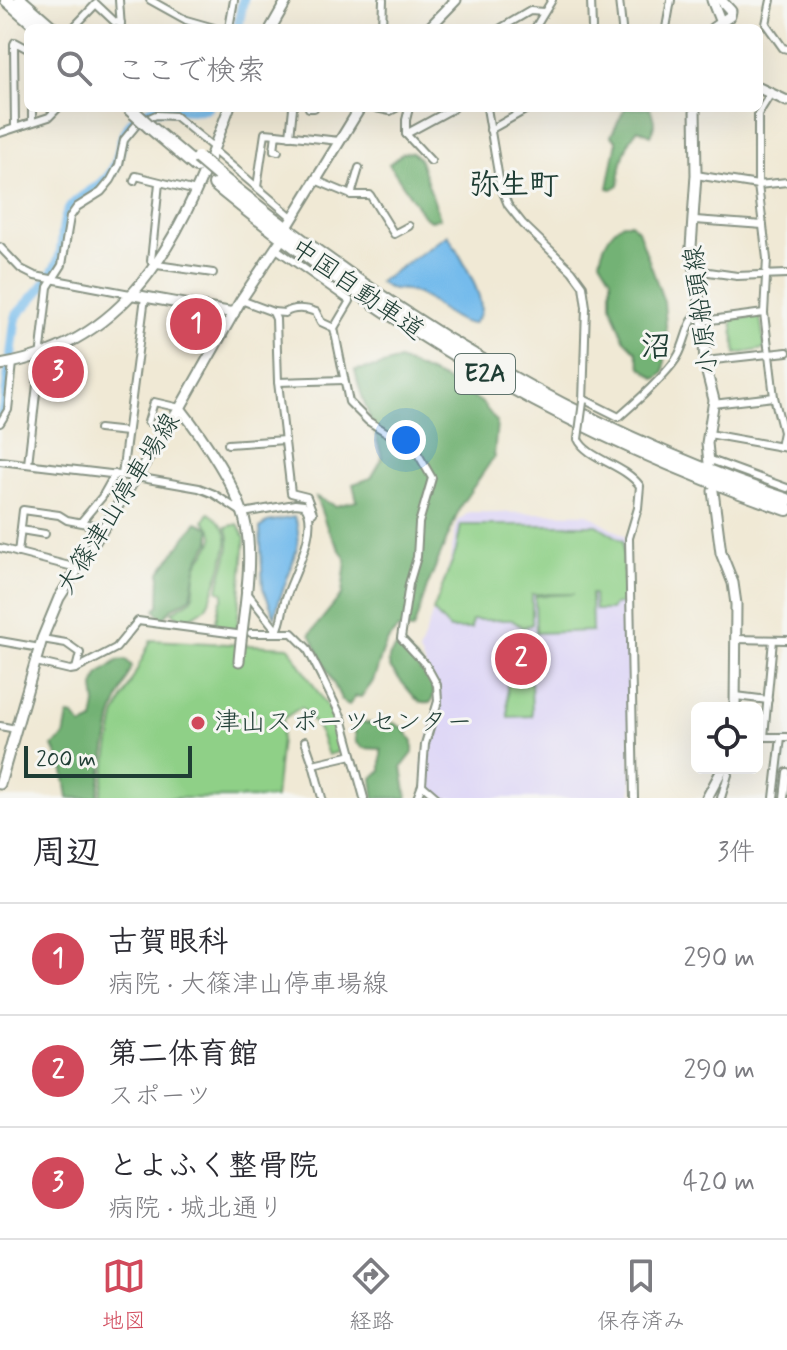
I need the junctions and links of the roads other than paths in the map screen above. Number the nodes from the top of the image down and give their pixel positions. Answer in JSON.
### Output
{"nodes":[{"id":1,"x":7,"y":0,"type":"edge"},
{"id":2,"x":20,"y":0,"type":"edge"},
{"id":3,"x":119,"y":0,"type":"edge"},
{"id":4,"x":150,"y":0,"type":"edge"},
{"id":5,"x":234,"y":0,"type":"edge"},
{"id":6,"x":287,"y":0,"type":"edge"},
{"id":7,"x":383,"y":0,"type":"edge"},
{"id":8,"x":456,"y":0,"type":"edge"},
{"id":9,"x":558,"y":0,"type":"edge"},
{"id":10,"x":591,"y":0,"type":"edge"},
{"id":11,"x":619,"y":0,"type":"edge"},
{"id":12,"x":671,"y":0,"type":"edge"},
{"id":13,"x":712,"y":0,"type":"edge"},
{"id":14,"x":721,"y":0,"type":"edge"},
{"id":15,"x":771,"y":0,"type":"edge"},
{"id":16,"x":551,"y":1,"type":"edge"},
{"id":17,"x":161,"y":3,"type":"edge"},
{"id":18,"x":544,"y":12,"type":"junction"},
{"id":19,"x":34,"y":24,"type":"edge"},
{"id":20,"x":47,"y":24,"type":"edge"},
{"id":21,"x":77,"y":24,"type":"edge"},
{"id":22,"x":118,"y":24,"type":"edge"},
{"id":23,"x":121,"y":24,"type":"edge"},
{"id":24,"x":185,"y":24,"type":"edge"},
{"id":25,"x":230,"y":24,"type":"edge"},
{"id":26,"x":273,"y":24,"type":"edge"},
{"id":27,"x":382,"y":24,"type":"edge"},
{"id":28,"x":433,"y":24,"type":"edge"},
{"id":29,"x":508,"y":24,"type":"edge"},
{"id":30,"x":537,"y":24,"type":"edge"},
{"id":31,"x":592,"y":24,"type":"edge"},
{"id":32,"x":622,"y":24,"type":"edge"},
{"id":33,"x":667,"y":24,"type":"edge"},
{"id":34,"x":718,"y":24,"type":"edge"},
{"id":35,"x":723,"y":24,"type":"edge"},
{"id":36,"x":24,"y":48,"type":"edge"},
{"id":37,"x":787,"y":49,"type":"edge"},
{"id":38,"x":763,"y":91,"type":"edge"},
{"id":39,"x":770,"y":95,"type":"junction"},
{"id":40,"x":787,"y":101,"type":"edge"},
{"id":41,"x":763,"y":106,"type":"edge"},
{"id":42,"x":32,"y":112,"type":"edge"},
{"id":43,"x":54,"y":112,"type":"edge"},
{"id":44,"x":135,"y":112,"type":"edge"},
{"id":45,"x":144,"y":112,"type":"edge"},
{"id":46,"x":228,"y":112,"type":"edge"},
{"id":47,"x":293,"y":112,"type":"edge"},
{"id":48,"x":357,"y":112,"type":"edge"},
{"id":49,"x":408,"y":112,"type":"edge"},
{"id":50,"x":447,"y":112,"type":"edge"},
{"id":51,"x":488,"y":112,"type":"edge"},
{"id":52,"x":522,"y":112,"type":"edge"},
{"id":53,"x":695,"y":112,"type":"edge"},
{"id":54,"x":759,"y":112,"type":"edge"},
{"id":55,"x":32,"y":121,"type":"junction"},
{"id":56,"x":154,"y":125,"type":"junction"},
{"id":57,"x":15,"y":127,"type":"junction"},
{"id":58,"x":490,"y":130,"type":"junction"},
{"id":59,"x":0,"y":133,"type":"edge"},
{"id":60,"x":276,"y":134,"type":"junction"},
{"id":61,"x":406,"y":134,"type":"junction"},
{"id":62,"x":290,"y":136,"type":"junction"},
{"id":63,"x":339,"y":141,"type":"junction"},
{"id":64,"x":214,"y":149,"type":"junction"},
{"id":65,"x":278,"y":151,"type":"dead end"},
{"id":66,"x":431,"y":161,"type":"dead end"},
{"id":67,"x":359,"y":168,"type":"dead end"},
{"id":68,"x":696,"y":175,"type":"junction"},
{"id":69,"x":216,"y":180,"type":"junction"},
{"id":70,"x":315,"y":180,"type":"junction"},
{"id":71,"x":134,"y":181,"type":"dead end"},
{"id":72,"x":787,"y":182,"type":"edge"},
{"id":73,"x":159,"y":183,"type":"junction"},
{"id":74,"x":758,"y":185,"type":"junction"},
{"id":75,"x":257,"y":187,"type":"junction"},
{"id":76,"x":196,"y":191,"type":"junction"},
{"id":77,"x":351,"y":195,"type":"junction"},
{"id":78,"x":695,"y":220,"type":"junction"},
{"id":79,"x":291,"y":221,"type":"joint"},
{"id":80,"x":763,"y":225,"type":"junction"},
{"id":81,"x":409,"y":226,"type":"dead end"},
{"id":82,"x":277,"y":245,"type":"joint"},
{"id":83,"x":0,"y":247,"type":"edge"},
{"id":84,"x":156,"y":266,"type":"junction"},
{"id":85,"x":695,"y":270,"type":"junction"},
{"id":86,"x":213,"y":273,"type":"dead end"},
{"id":87,"x":787,"y":274,"type":"edge"},
{"id":88,"x":765,"y":276,"type":"junction"},
{"id":89,"x":50,"y":279,"type":"junction"},
{"id":90,"x":134,"y":295,"type":"junction"},
{"id":91,"x":145,"y":297,"type":"junction"},
{"id":92,"x":241,"y":300,"type":"junction"},
{"id":93,"x":701,"y":309,"type":"junction"},
{"id":94,"x":273,"y":312,"type":"junction"},
{"id":95,"x":234,"y":313,"type":"junction"},
{"id":96,"x":764,"y":313,"type":"junction"},
{"id":97,"x":703,"y":321,"type":"junction"},
{"id":98,"x":334,"y":328,"type":"junction"},
{"id":99,"x":194,"y":344,"type":"dead end"},
{"id":100,"x":215,"y":347,"type":"junction"},
{"id":101,"x":787,"y":352,"type":"edge"},
{"id":102,"x":40,"y":355,"type":"junction"},
{"id":103,"x":769,"y":355,"type":"junction"},
{"id":104,"x":705,"y":361,"type":"junction"},
{"id":105,"x":7,"y":364,"type":"edge"},
{"id":106,"x":344,"y":380,"type":"junction"},
{"id":107,"x":278,"y":382,"type":"junction"},
{"id":108,"x":774,"y":397,"type":"junction"},
{"id":109,"x":583,"y":400,"type":"junction"},
{"id":110,"x":713,"y":404,"type":"junction"},
{"id":111,"x":180,"y":408,"type":"junction"},
{"id":112,"x":148,"y":422,"type":"dead end"},
{"id":113,"x":0,"y":423,"type":"edge"},
{"id":114,"x":99,"y":429,"type":"dead end"},
{"id":115,"x":127,"y":432,"type":"junction"},
{"id":116,"x":709,"y":434,"type":"junction"},
{"id":117,"x":285,"y":440,"type":"junction"},
{"id":118,"x":228,"y":444,"type":"dead end"},
{"id":119,"x":783,"y":448,"type":"edge"},
{"id":120,"x":0,"y":461,"type":"edge"},
{"id":121,"x":708,"y":461,"type":"joint"},
{"id":122,"x":28,"y":464,"type":"junction"},
{"id":123,"x":118,"y":475,"type":"junction"},
{"id":124,"x":136,"y":477,"type":"junction"},
{"id":125,"x":787,"y":488,"type":"edge"},
{"id":126,"x":713,"y":491,"type":"dead end"},
{"id":127,"x":787,"y":500,"type":"edge"},
{"id":128,"x":787,"y":509,"type":"edge"},
{"id":129,"x":243,"y":513,"type":"junction"},
{"id":130,"x":81,"y":522,"type":"junction"},
{"id":131,"x":310,"y":523,"type":"junction"},
{"id":132,"x":103,"y":527,"type":"junction"},
{"id":133,"x":21,"y":530,"type":"junction"},
{"id":134,"x":45,"y":534,"type":"dead end"},
{"id":135,"x":0,"y":548,"type":"edge"},
{"id":136,"x":18,"y":553,"type":"junction"},
{"id":137,"x":77,"y":568,"type":"junction"},
{"id":138,"x":245,"y":590,"type":"junction"},
{"id":139,"x":277,"y":631,"type":"junction"},
{"id":140,"x":251,"y":633,"type":"dead end"},
{"id":141,"x":236,"y":634,"type":"dead end"},
{"id":142,"x":735,"y":639,"type":"junction"},
{"id":143,"x":773,"y":640,"type":"junction"},
{"id":144,"x":787,"y":640,"type":"edge"},
{"id":145,"x":0,"y":641,"type":"edge"},
{"id":146,"x":41,"y":644,"type":"junction"},
{"id":147,"x":239,"y":661,"type":"dead end"},
{"id":148,"x":36,"y":662,"type":"junction"},
{"id":149,"x":76,"y":669,"type":"junction"},
{"id":150,"x":736,"y":696,"type":"junction"},
{"id":151,"x":768,"y":700,"type":"junction"},
{"id":152,"x":736,"y":702,"type":"edge"},
{"id":153,"x":0,"y":726,"type":"edge"},
{"id":154,"x":763,"y":726,"type":"edge"},
{"id":155,"x":16,"y":729,"type":"junction"},
{"id":156,"x":763,"y":737,"type":"edge"},
{"id":157,"x":784,"y":737,"type":"edge"},
{"id":158,"x":305,"y":741,"type":"dead end"},
{"id":159,"x":352,"y":755,"type":"junction"},
{"id":160,"x":313,"y":764,"type":"junction"},
{"id":161,"x":787,"y":772,"type":"edge"},
{"id":162,"x":720,"y":774,"type":"edge"},
{"id":163,"x":728,"y":774,"type":"edge"},
{"id":164,"x":0,"y":784,"type":"edge"},
{"id":165,"x":422,"y":785,"type":"junction"},
{"id":166,"x":322,"y":798,"type":"edge"},
{"id":167,"x":364,"y":798,"type":"edge"},
{"id":168,"x":417,"y":798,"type":"edge"},
{"id":169,"x":437,"y":798,"type":"edge"},
{"id":170,"x":634,"y":798,"type":"edge"},
{"id":171,"x":707,"y":798,"type":"edge"},
{"id":172,"x":721,"y":798,"type":"edge"},
{"id":173,"x":774,"y":798,"type":"edge"},
{"id":174,"x":784,"y":798,"type":"edge"}],
"edges":[{"from":1,"to":19,"type":"highway"},
{"from":2,"to":20,"type":"highway"},
{"from":3,"to":23,"type":"street"},
{"from":4,"to":17,"type":"street"},
{"from":5,"to":25,"type":"street"},
{"from":6,"to":26,"type":"main road"},
{"from":7,"to":27,"type":"street"},
{"from":8,"to":28,"type":"main road"},
{"from":9,"to":16,"type":"street"},
{"from":10,"to":31,"type":"street"},
{"from":11,"to":32,"type":"street"},
{"from":12,"to":33,"type":"street"},
{"from":13,"to":34,"type":"main road"},
{"from":14,"to":35,"type":"main road"},
{"from":15,"to":37,"type":"street"},
{"from":16,"to":18,"type":"street"},
{"from":17,"to":24,"type":"street"},
{"from":18,"to":29,"type":"street"},
{"from":18,"to":30,"type":"street"},
{"from":21,"to":22,"type":"street"},
{"from":36,"to":57,"type":"street"},
{"from":38,"to":39,"type":"main road"},
{"from":39,"to":40,"type":"main road"},
{"from":39,"to":41,"type":"street"},
{"from":42,"to":55,"type":"street"},
{"from":43,"to":55,"type":"street"},
{"from":44,"to":56,"type":"highway","name":"中国自動車道","number":"E2A","bridge":true},
{"from":45,"to":56,"type":"highway","name":"中国自動車道","number":"E2A"},
{"from":46,"to":64,"type":"main road"},
{"from":47,"to":62,"type":"street"},
{"from":48,"to":63,"type":"main road"},
{"from":49,"to":61,"type":"street"},
{"from":50,"to":61,"type":"street"},
{"from":51,"to":58,"type":"street"},
{"from":52,"to":58,"type":"street"},
{"from":53,"to":68,"type":"main road","name":"小原船頭線"},
{"from":54,"to":74,"type":"street"},
{"from":55,"to":57,"type":"street"},
{"from":56,"to":69,"type":"highway","name":"中国自動車道","number":"E2A"},
{"from":57,"to":59,"type":"street"},
{"from":58,"to":109,"type":"street"},
{"from":60,"to":62,"type":"street"},
{"from":60,"to":65,"type":"street"},
{"from":60,"to":75,"type":"street"},
{"from":61,"to":66,"type":"street"},
{"from":62,"to":63,"type":"street"},
{"from":63,"to":70,"type":"main road"},
{"from":64,"to":75,"type":"street"},
{"from":64,"to":76,"type":"main road"},
{"from":64,"to":89,"type":"street"},
{"from":67,"to":77,"type":"street"},
{"from":68,"to":74,"type":"street"},
{"from":68,"to":78,"type":"main road","name":"小原船頭線"},
{"from":69,"to":127,"type":"highway","name":"中国自動車道","number":"E2A"},
{"from":69,"to":128,"type":"highway","name":"中国自動車道","number":"E2A"},
{"from":70,"to":77,"type":"street"},
{"from":70,"to":79,"type":"main road"},
{"from":71,"to":73,"type":"street"},
{"from":72,"to":74,"type":"street"},
{"from":73,"to":76,"type":"street"},
{"from":73,"to":84,"type":"street"},
{"from":74,"to":80,"type":"street"},
{"from":75,"to":79,"type":"street"},
{"from":76,"to":84,"type":"main road"},
{"from":77,"to":81,"type":"street"},
{"from":78,"to":80,"type":"street"},
{"from":78,"to":85,"type":"main road","name":"小原船頭線"},
{"from":80,"to":88,"type":"street"},
{"from":82,"to":92,"type":"main road","name":"大篠津山停車場線"},
{"from":82,"to":98,"type":"street"},
{"from":83,"to":89,"type":"street"},
{"from":84,"to":86,"type":"street"},
{"from":84,"to":90,"type":"main road"},
{"from":85,"to":88,"type":"street"},
{"from":85,"to":93,"type":"main road","name":"小原船頭線"},
{"from":87,"to":88,"type":"street"},
{"from":88,"to":96,"type":"street"},
{"from":89,"to":90,"type":"street"},
{"from":89,"to":102,"type":"street"},
{"from":90,"to":91,"type":"main road"},
{"from":90,"to":102,"type":"main road"},
{"from":91,"to":95,"type":"main road"},
{"from":91,"to":115,"type":"street"},
{"from":92,"to":94,"type":"street"},
{"from":92,"to":95,"type":"main road","name":"大篠津山停車場線"},
{"from":93,"to":97,"type":"main road","name":"小原船頭線"},
{"from":93,"to":109,"type":"street"},
{"from":94,"to":98,"type":"street"},
{"from":94,"to":107,"type":"street"},
{"from":95,"to":100,"type":"main road","name":"大篠津山停車場線"},
{"from":96,"to":97,"type":"street"},
{"from":96,"to":103,"type":"street"},
{"from":97,"to":104,"type":"main road","name":"小原船頭線"},
{"from":98,"to":106,"type":"street"},
{"from":99,"to":100,"type":"street"},
{"from":100,"to":111,"type":"main road","name":"大篠津山停車場線"},
{"from":101,"to":103,"type":"street"},
{"from":102,"to":105,"type":"main road"},
{"from":102,"to":122,"type":"street"},
{"from":103,"to":104,"type":"street"},
{"from":103,"to":108,"type":"street"},
{"from":104,"to":110,"type":"main road","name":"小原船頭線"},
{"from":105,"to":113,"type":"street"},
{"from":106,"to":107,"type":"street"},
{"from":106,"to":165,"type":"street"},
{"from":107,"to":117,"type":"street"},
{"from":108,"to":110,"type":"street"},
{"from":108,"to":119,"type":"street"},
{"from":109,"to":170,"type":"street","bridge":true},
{"from":110,"to":116,"type":"main road","name":"小原船頭線"},
{"from":111,"to":112,"type":"street"},
{"from":111,"to":124,"type":"main road","name":"大篠津山停車場線"},
{"from":111,"to":129,"type":"main road"},
{"from":114,"to":115,"type":"street"},
{"from":115,"to":123,"type":"street"},
{"from":116,"to":119,"type":"street"},
{"from":116,"to":121,"type":"main road","name":"小原船頭線"},
{"from":117,"to":118,"type":"street"},
{"from":117,"to":131,"type":"street"},
{"from":120,"to":122,"type":"street"},
{"from":121,"to":125,"type":"street"},
{"from":122,"to":123,"type":"street"},
{"from":123,"to":124,"type":"street"},
{"from":123,"to":130,"type":"street"},
{"from":124,"to":129,"type":"street"},
{"from":124,"to":132,"type":"main road","name":"大篠津山停車場線"},
{"from":126,"to":142,"type":"main road"},
{"from":129,"to":131,"type":"street"},
{"from":129,"to":138,"type":"main road"},
{"from":130,"to":132,"type":"street"},
{"from":130,"to":133,"type":"street"},
{"from":131,"to":139,"type":"street"},
{"from":132,"to":137,"type":"main road","name":"大篠津山停車場線"},
{"from":133,"to":134,"type":"street"},
{"from":133,"to":136,"type":"street"},
{"from":135,"to":136,"type":"street"},
{"from":136,"to":137,"type":"street"},
{"from":137,"to":146,"type":"main road","name":"大篠津山停車場線"},
{"from":138,"to":139,"type":"street"},
{"from":138,"to":147,"type":"main road"},
{"from":139,"to":140,"type":"street"},
{"from":139,"to":159,"type":"street"},
{"from":141,"to":149,"type":"street"},
{"from":142,"to":143,"type":"street"},
{"from":142,"to":150,"type":"main road"},
{"from":143,"to":144,"type":"street"},
{"from":143,"to":151,"type":"street"},
{"from":145,"to":146,"type":"street"},
{"from":146,"to":148,"type":"main road","name":"大篠津山停車場線"},
{"from":146,"to":149,"type":"street"},
{"from":148,"to":149,"type":"street"},
{"from":148,"to":155,"type":"main road","name":"大篠津山停車場線"},
{"from":150,"to":151,"type":"street"},
{"from":150,"to":152,"type":"main road"},
{"from":151,"to":154,"type":"street"},
{"from":153,"to":155,"type":"street"},
{"from":155,"to":164,"type":"main road","name":"大篠津山停車場線"},
{"from":156,"to":157,"type":"street"},
{"from":157,"to":173,"type":"street"},
{"from":158,"to":160,"type":"street"},
{"from":159,"to":160,"type":"street"},
{"from":159,"to":167,"type":"street"},
{"from":160,"to":166,"type":"street"},
{"from":161,"to":174,"type":"street"},
{"from":162,"to":171,"type":"main road"},
{"from":163,"to":172,"type":"street"},
{"from":165,"to":168,"type":"street"},
{"from":165,"to":169,"type":"street"}]}
